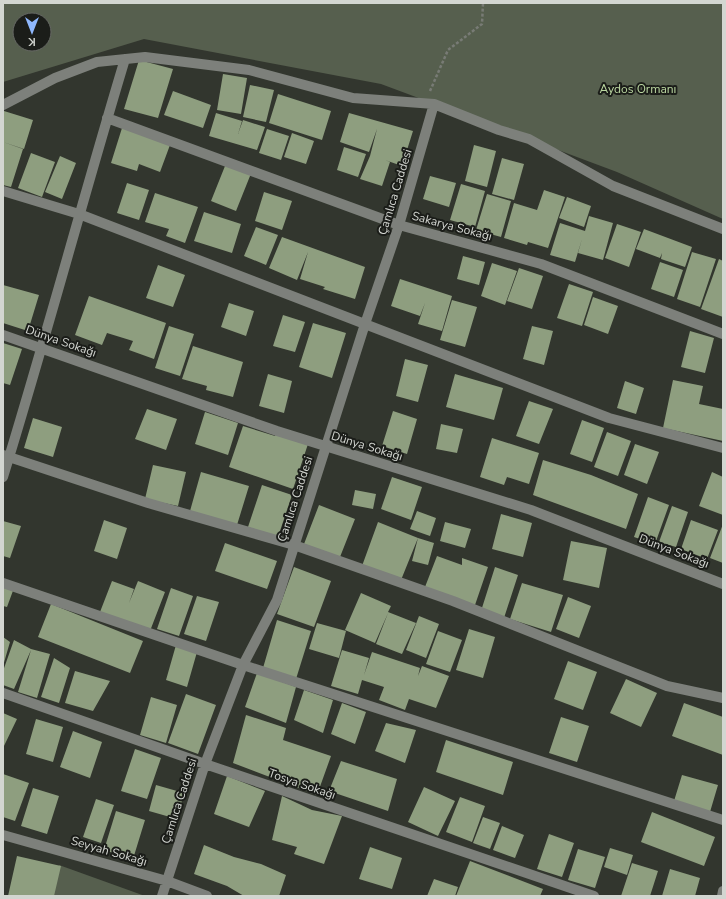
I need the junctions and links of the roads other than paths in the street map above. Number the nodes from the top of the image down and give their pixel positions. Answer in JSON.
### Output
{"nodes":[{"id":1,"x":125,"y":59,"type":"junction"},
{"id":2,"x":430,"y":103,"type":"junction"},
{"id":3,"x":3,"y":105,"type":"edge"},
{"id":4,"x":107,"y":118,"type":"junction"},
{"id":5,"x":3,"y":191,"type":"edge"},
{"id":6,"x":79,"y":214,"type":"junction"},
{"id":7,"x":399,"y":225,"type":"junction"},
{"id":8,"x":723,"y":229,"type":"edge"},
{"id":9,"x":365,"y":324,"type":"junction"},
{"id":10,"x":723,"y":334,"type":"edge"},
{"id":11,"x":3,"y":335,"type":"edge"},
{"id":12,"x":42,"y":348,"type":"junction"},
{"id":13,"x":326,"y":447,"type":"junction"},
{"id":14,"x":723,"y":448,"type":"edge"},
{"id":15,"x":6,"y":456,"type":"edge"},
{"id":16,"x":3,"y":477,"type":"edge"},
{"id":17,"x":294,"y":545,"type":"junction"},
{"id":18,"x":3,"y":583,"type":"edge"},
{"id":19,"x":723,"y":584,"type":"edge"},
{"id":20,"x":243,"y":665,"type":"junction"},
{"id":21,"x":3,"y":694,"type":"edge"},
{"id":22,"x":723,"y":698,"type":"edge"},
{"id":23,"x":205,"y":764,"type":"junction"},
{"id":24,"x":723,"y":820,"type":"edge"},
{"id":25,"x":3,"y":834,"type":"edge"},
{"id":26,"x":167,"y":881,"type":"junction"},
{"id":27,"x":723,"y":892,"type":"edge"},
{"id":28,"x":162,"y":896,"type":"edge"},
{"id":29,"x":207,"y":896,"type":"edge"},
{"id":30,"x":594,"y":896,"type":"edge"},
{"id":31,"x":722,"y":896,"type":"edge"}],
"edges":[{"from":1,"to":2,"type":"street"},
{"from":1,"to":3,"type":"street"},
{"from":1,"to":4,"type":"street"},
{"from":2,"to":7,"type":"street","name":"Çamlıca Caddesi"},
{"from":2,"to":8,"type":"street"},
{"from":4,"to":6,"type":"street"},
{"from":4,"to":7,"type":"street","name":"Sakarya Sokağı"},
{"from":5,"to":6,"type":"street"},
{"from":6,"to":9,"type":"street"},
{"from":6,"to":12,"type":"street"},
{"from":7,"to":9,"type":"street","name":"Çamlıca Caddesi"},
{"from":7,"to":10,"type":"street","name":"Sakarya Sokağı"},
{"from":9,"to":13,"type":"street","name":"Çamlıca Caddesi"},
{"from":9,"to":14,"type":"street"},
{"from":11,"to":12,"type":"street","name":"Dünya Sokağı"},
{"from":12,"to":13,"type":"street","name":"Dünya Sokağı"},
{"from":12,"to":15,"type":"street"},
{"from":13,"to":17,"type":"street","name":"Çamlıca Caddesi"},
{"from":13,"to":19,"type":"street","name":"Dünya Sokağı"},
{"from":15,"to":16,"type":"street"},
{"from":15,"to":17,"type":"street"},
{"from":17,"to":20,"type":"street","name":"Çamlıca Caddesi"},
{"from":17,"to":22,"type":"street"},
{"from":18,"to":20,"type":"street"},
{"from":20,"to":23,"type":"street","name":"Çamlıca Caddesi"},
{"from":20,"to":24,"type":"street"},
{"from":21,"to":23,"type":"street","name":"Tosya Sokağı"},
{"from":23,"to":26,"type":"street","name":"Çamlıca Caddesi"},
{"from":23,"to":30,"type":"street","name":"Tosya Sokağı"},
{"from":25,"to":26,"type":"street","name":"Seyyah Sokağı"},
{"from":26,"to":28,"type":"street","name":"Çamlıca Caddesi"},
{"from":26,"to":29,"type":"street","name":"Seyyah Sokağı"},
{"from":27,"to":31,"type":"street"}]}
